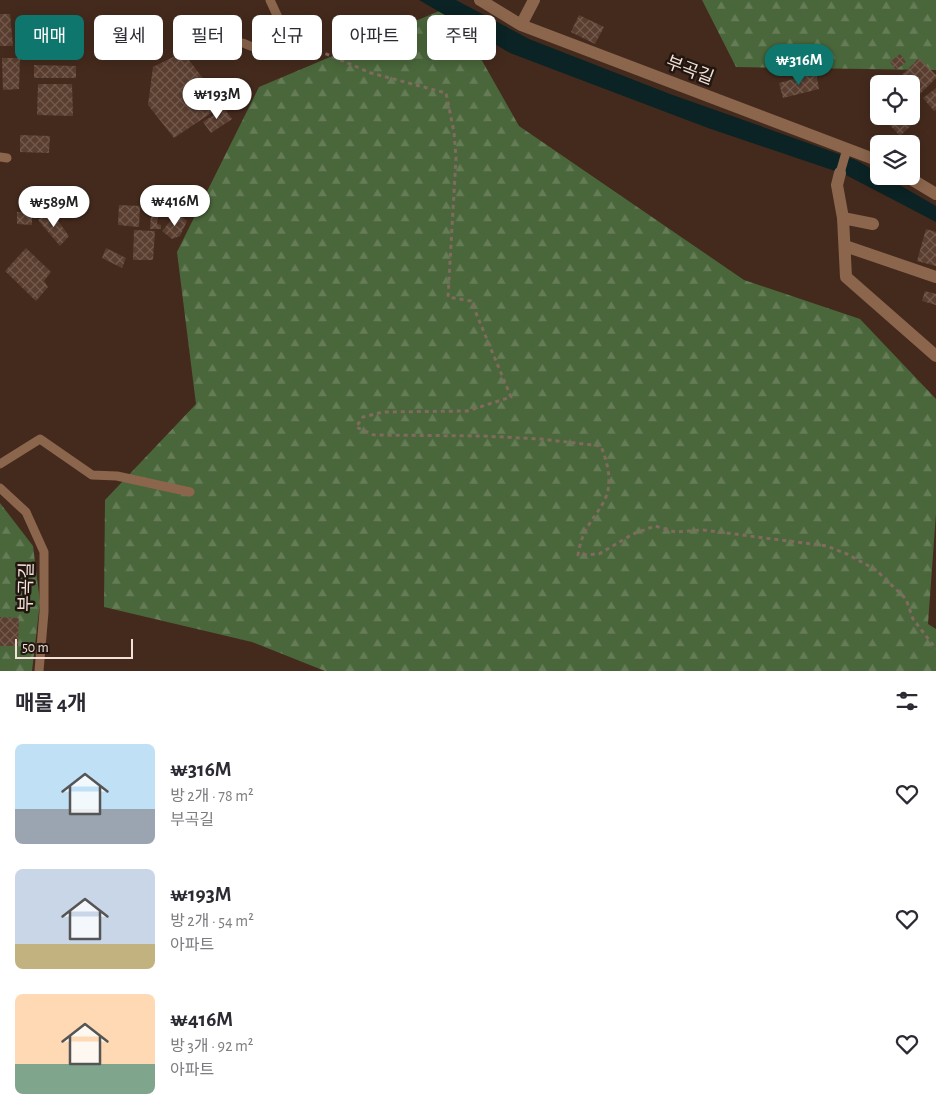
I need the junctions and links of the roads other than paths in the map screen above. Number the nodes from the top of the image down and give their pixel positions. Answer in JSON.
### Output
{"nodes":[{"id":1,"x":270,"y":0,"type":"edge"},
{"id":2,"x":480,"y":0,"type":"edge"},
{"id":3,"x":534,"y":0,"type":"edge"},
{"id":4,"x":521,"y":25,"type":"junction"},
{"id":5,"x":243,"y":43,"type":"dead end"},
{"id":6,"x":846,"y":153,"type":"junction"},
{"id":7,"x":870,"y":159,"type":"edge"},
{"id":8,"x":840,"y":173,"type":"joint"},
{"id":9,"x":920,"y":184,"type":"edge"},
{"id":10,"x":936,"y":194,"type":"edge"},
{"id":11,"x":843,"y":218,"type":"junction"},
{"id":12,"x":873,"y":224,"type":"dead end"},
{"id":13,"x":845,"y":246,"type":"junction"},
{"id":14,"x":936,"y":277,"type":"edge"},
{"id":15,"x":936,"y":356,"type":"edge"},
{"id":16,"x":0,"y":464,"type":"edge"},
{"id":17,"x":0,"y":488,"type":"edge"},
{"id":18,"x":190,"y":492,"type":"dead end"},
{"id":19,"x":39,"y":671,"type":"edge"}],
"edges":[{"from":1,"to":5,"type":"lane"},
{"from":2,"to":4,"type":"street","name":"부곡길"},
{"from":3,"to":4,"type":"street"},
{"from":4,"to":6,"type":"street","name":"부곡길"},
{"from":6,"to":7,"type":"street","name":"부곡길"},
{"from":6,"to":8,"type":"lane"},
{"from":8,"to":11,"type":"street"},
{"from":9,"to":10,"type":"street"},
{"from":11,"to":12,"type":"street"},
{"from":11,"to":13,"type":"street"},
{"from":13,"to":14,"type":"street"},
{"from":13,"to":15,"type":"street"},
{"from":16,"to":18,"type":"lane"},
{"from":17,"to":19,"type":"lane","name":"부곡길"}]}
